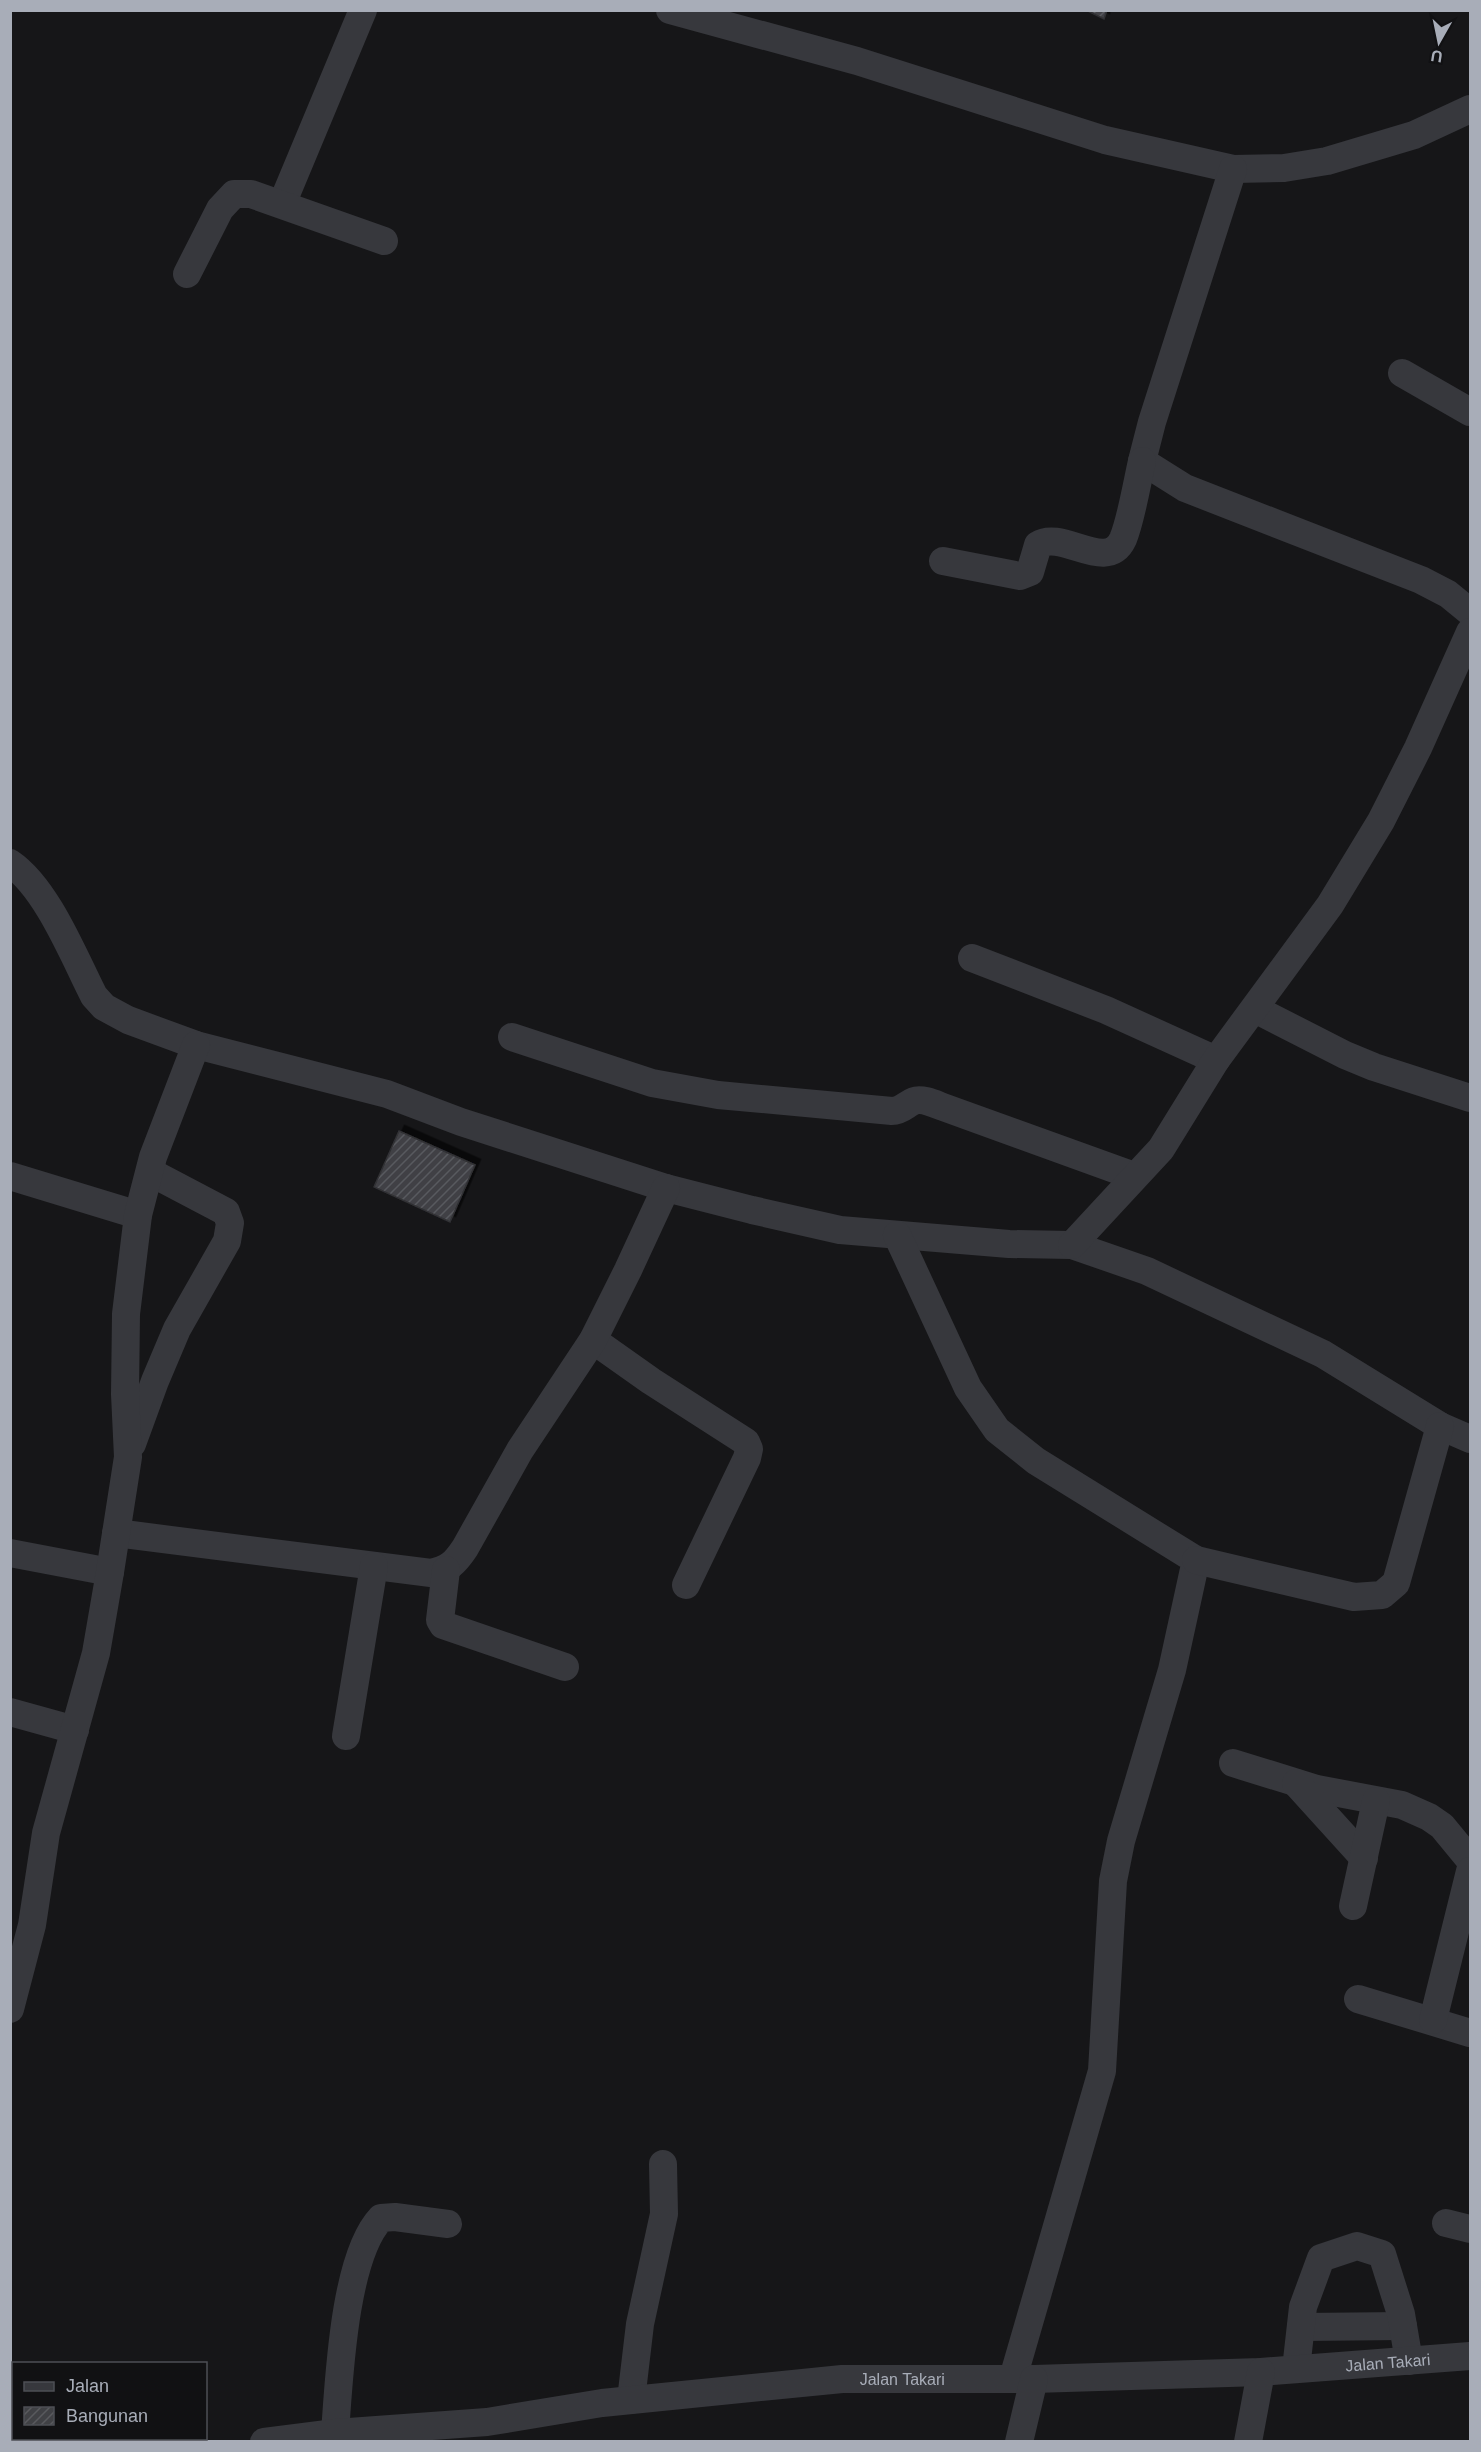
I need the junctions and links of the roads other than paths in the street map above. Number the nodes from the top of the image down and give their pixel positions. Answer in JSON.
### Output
{"nodes":[{"id":1,"x":363,"y":10,"type":"edge"},
{"id":2,"x":670,"y":10,"type":"edge"},
{"id":3,"x":746,"y":20,"type":"edge"},
{"id":4,"x":1470,"y":109,"type":"edge"},
{"id":5,"x":1233,"y":169,"type":"junction"},
{"id":6,"x":282,"y":204,"type":"junction"},
{"id":7,"x":384,"y":241,"type":"dead end"},
{"id":8,"x":187,"y":274,"type":"dead end"},
{"id":9,"x":1402,"y":373,"type":"dead end"},
{"id":10,"x":1470,"y":412,"type":"edge"},
{"id":11,"x":1142,"y":461,"type":"junction"},
{"id":12,"x":943,"y":561,"type":"dead end"},
{"id":13,"x":1470,"y":612,"type":"edge"},
{"id":14,"x":1470,"y":632,"type":"edge"},
{"id":15,"x":10,"y":863,"type":"edge"},
{"id":16,"x":972,"y":958,"type":"dead end"},
{"id":17,"x":1255,"y":1010,"type":"junction"},
{"id":18,"x":512,"y":1037,"type":"dead end"},
{"id":19,"x":196,"y":1045,"type":"junction"},
{"id":20,"x":1216,"y":1060,"type":"junction"},
{"id":21,"x":1470,"y":1098,"type":"edge"},
{"id":22,"x":150,"y":1172,"type":"junction"},
{"id":23,"x":10,"y":1176,"type":"edge"},
{"id":24,"x":1134,"y":1176,"type":"junction"},
{"id":25,"x":666,"y":1188,"type":"junction"},
{"id":26,"x":138,"y":1215,"type":"junction"},
{"id":27,"x":897,"y":1235,"type":"junction"},
{"id":28,"x":1072,"y":1245,"type":"junction"},
{"id":29,"x":593,"y":1340,"type":"junction"},
{"id":30,"x":1440,"y":1426,"type":"junction"},
{"id":31,"x":1470,"y":1439,"type":"edge"},
{"id":32,"x":128,"y":1457,"type":"junction"},
{"id":33,"x":116,"y":1533,"type":"junction"},
{"id":34,"x":10,"y":1552,"type":"edge"},
{"id":35,"x":1196,"y":1560,"type":"junction"},
{"id":36,"x":374,"y":1566,"type":"junction"},
{"id":37,"x":446,"y":1570,"type":"junction"},
{"id":38,"x":110,"y":1572,"type":"junction"},
{"id":39,"x":686,"y":1585,"type":"dead end"},
{"id":40,"x":565,"y":1667,"type":"dead end"},
{"id":41,"x":10,"y":1712,"type":"edge"},
{"id":42,"x":75,"y":1730,"type":"junction"},
{"id":43,"x":346,"y":1736,"type":"dead end"},
{"id":44,"x":1233,"y":1762,"type":"dead end"},
{"id":45,"x":1296,"y":1783,"type":"junction"},
{"id":46,"x":1376,"y":1802,"type":"junction"},
{"id":47,"x":1364,"y":1858,"type":"junction"},
{"id":48,"x":1470,"y":1860,"type":"edge"},
{"id":49,"x":1470,"y":1871,"type":"edge"},
{"id":50,"x":1353,"y":1906,"type":"dead end"},
{"id":51,"x":1358,"y":1999,"type":"dead end"},
{"id":52,"x":10,"y":2009,"type":"edge"},
{"id":53,"x":1433,"y":2020,"type":"junction"},
{"id":54,"x":1470,"y":2033,"type":"edge"},
{"id":55,"x":663,"y":2164,"type":"dead end"},
{"id":56,"x":448,"y":2224,"type":"dead end"},
{"id":57,"x":1403,"y":2326,"type":"junction"},
{"id":58,"x":1300,"y":2327,"type":"junction"},
{"id":59,"x":1470,"y":2356,"type":"edge"},
{"id":60,"x":1409,"y":2361,"type":"junction"},
{"id":61,"x":1296,"y":2369,"type":"junction"},
{"id":62,"x":1261,"y":2372,"type":"junction"},
{"id":63,"x":1024,"y":2379,"type":"junction"},
{"id":64,"x":631,"y":2400,"type":"junction"},
{"id":65,"x":335,"y":2433,"type":"junction"},
{"id":66,"x":396,"y":2436,"type":"edge"},
{"id":67,"x":264,"y":2442,"type":"edge"},
{"id":68,"x":1019,"y":2442,"type":"edge"},
{"id":69,"x":1248,"y":2442,"type":"edge"}],
"edges":[{"from":1,"to":6,"type":"street"},
{"from":2,"to":3,"type":"street"},
{"from":3,"to":5,"type":"street"},
{"from":4,"to":5,"type":"street"},
{"from":5,"to":11,"type":"street"},
{"from":6,"to":7,"type":"street"},
{"from":6,"to":8,"type":"street"},
{"from":9,"to":10,"type":"street"},
{"from":11,"to":12,"type":"street"},
{"from":11,"to":13,"type":"street"},
{"from":14,"to":17,"type":"street"},
{"from":15,"to":19,"type":"street"},
{"from":16,"to":20,"type":"street"},
{"from":17,"to":20,"type":"street"},
{"from":17,"to":21,"type":"street"},
{"from":18,"to":24,"type":"street"},
{"from":19,"to":22,"type":"street"},
{"from":19,"to":25,"type":"street"},
{"from":20,"to":24,"type":"street"},
{"from":22,"to":26,"type":"street"},
{"from":22,"to":32,"type":"street"},
{"from":23,"to":26,"type":"street"},
{"from":24,"to":28,"type":"street"},
{"from":25,"to":27,"type":"street"},
{"from":25,"to":29,"type":"street"},
{"from":26,"to":32,"type":"street"},
{"from":27,"to":28,"type":"street"},
{"from":27,"to":35,"type":"street"},
{"from":28,"to":30,"type":"street"},
{"from":29,"to":37,"type":"street"},
{"from":29,"to":39,"type":"street"},
{"from":30,"to":31,"type":"street"},
{"from":30,"to":35,"type":"street"},
{"from":32,"to":33,"type":"street"},
{"from":33,"to":36,"type":"street"},
{"from":33,"to":38,"type":"street"},
{"from":34,"to":38,"type":"street"},
{"from":35,"to":63,"type":"street"},
{"from":36,"to":37,"type":"street"},
{"from":36,"to":43,"type":"street"},
{"from":37,"to":40,"type":"street"},
{"from":38,"to":42,"type":"street"},
{"from":41,"to":42,"type":"street"},
{"from":42,"to":52,"type":"street"},
{"from":44,"to":45,"type":"street"},
{"from":45,"to":46,"type":"street"},
{"from":45,"to":47,"type":"street"},
{"from":46,"to":47,"type":"street"},
{"from":46,"to":48,"type":"street"},
{"from":47,"to":50,"type":"street"},
{"from":49,"to":53,"type":"street"},
{"from":51,"to":53,"type":"street"},
{"from":53,"to":54,"type":"street"},
{"from":55,"to":64,"type":"street"},
{"from":56,"to":65,"type":"street"},
{"from":57,"to":58,"type":"street"},
{"from":57,"to":58,"type":"street"},
{"from":57,"to":60,"type":"street"},
{"from":58,"to":61,"type":"street"},
{"from":59,"to":60,"type":"street","name":"Jalan Takari"},
{"from":60,"to":61,"type":"street","name":"Jalan Takari"},
{"from":61,"to":62,"type":"street","name":"Jalan Takari"},
{"from":62,"to":63,"type":"street","name":"Jalan Takari"},
{"from":62,"to":69,"type":"street"},
{"from":63,"to":64,"type":"street","name":"Jalan Takari"},
{"from":63,"to":68,"type":"street"},
{"from":64,"to":66,"type":"street","name":"Jalan Takari"},
{"from":65,"to":66,"type":"street","name":"Jalan Takari"},
{"from":65,"to":67,"type":"street","name":"Jalan Takari"}]}
